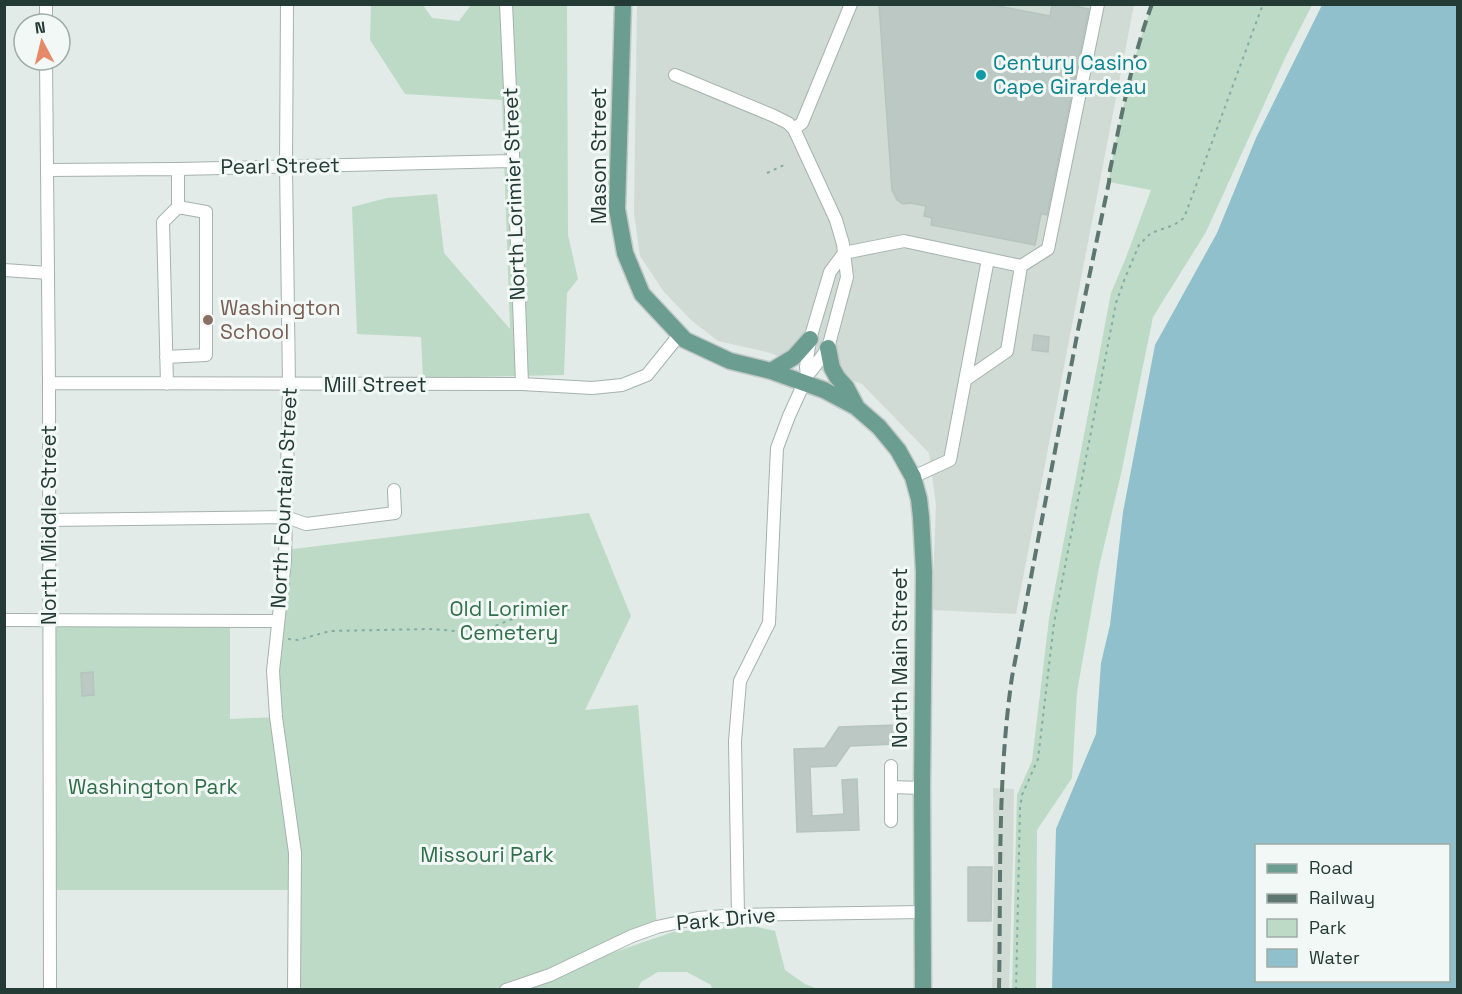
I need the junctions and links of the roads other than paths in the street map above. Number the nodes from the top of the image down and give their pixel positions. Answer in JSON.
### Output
{"nodes":[{"id":1,"x":286,"y":4,"type":"edge"},
{"id":2,"x":506,"y":4,"type":"edge"},
{"id":3,"x":623,"y":4,"type":"edge"},
{"id":4,"x":850,"y":4,"type":"edge"},
{"id":5,"x":1098,"y":4,"type":"edge"},
{"id":6,"x":46,"y":72,"type":"edge"},
{"id":7,"x":675,"y":75,"type":"dead end"},
{"id":8,"x":794,"y":129,"type":"junction"},
{"id":9,"x":513,"y":161,"type":"junction"},
{"id":10,"x":286,"y":166,"type":"junction"},
{"id":11,"x":178,"y":169,"type":"junction"},
{"id":12,"x":48,"y":170,"type":"junction"},
{"id":13,"x":178,"y":207,"type":"junction"},
{"id":14,"x":844,"y":253,"type":"junction"},
{"id":15,"x":988,"y":259,"type":"junction"},
{"id":16,"x":1021,"y":267,"type":"junction"},
{"id":17,"x":4,"y":270,"type":"edge"},
{"id":18,"x":48,"y":273,"type":"junction"},
{"id":19,"x":680,"y":334,"type":"junction"},
{"id":20,"x":810,"y":339,"type":"junction"},
{"id":21,"x":828,"y":348,"type":"junction"},
{"id":22,"x":166,"y":357,"type":"junction"},
{"id":23,"x":771,"y":371,"type":"junction"},
{"id":24,"x":805,"y":379,"type":"junction"},
{"id":25,"x":965,"y":380,"type":"junction"},
{"id":26,"x":49,"y":383,"type":"junction"},
{"id":27,"x":167,"y":384,"type":"junction"},
{"id":28,"x":522,"y":384,"type":"junction"},
{"id":29,"x":289,"y":385,"type":"junction"},
{"id":30,"x":856,"y":407,"type":"junction"},
{"id":31,"x":913,"y":477,"type":"junction"},
{"id":32,"x":394,"y":490,"type":"dead end"},
{"id":33,"x":286,"y":517,"type":"junction"},
{"id":34,"x":49,"y":520,"type":"junction"},
{"id":35,"x":4,"y":620,"type":"edge"},
{"id":36,"x":49,"y":621,"type":"junction"},
{"id":37,"x":278,"y":621,"type":"junction"},
{"id":38,"x":891,"y":766,"type":"dead end"},
{"id":39,"x":891,"y":787,"type":"junction"},
{"id":40,"x":922,"y":788,"type":"junction"},
{"id":41,"x":891,"y":821,"type":"dead end"},
{"id":42,"x":923,"y":912,"type":"junction"},
{"id":43,"x":738,"y":915,"type":"junction"},
{"id":44,"x":50,"y":990,"type":"edge"},
{"id":45,"x":294,"y":990,"type":"edge"},
{"id":46,"x":506,"y":990,"type":"edge"},
{"id":47,"x":923,"y":990,"type":"edge"}],
"edges":[{"from":1,"to":10,"type":"street","name":"North Fountain Street"},
{"from":2,"to":9,"type":"street","name":"North Lorimier Street"},
{"from":3,"to":19,"type":"main road","name":"Mason Street"},
{"from":4,"to":8,"type":"street"},
{"from":5,"to":16,"type":"street"},
{"from":6,"to":12,"type":"street","name":"North Middle Street"},
{"from":7,"to":8,"type":"street"},
{"from":8,"to":14,"type":"street"},
{"from":9,"to":10,"type":"street","name":"Pearl Street"},
{"from":9,"to":28,"type":"street","name":"North Lorimier Street"},
{"from":10,"to":11,"type":"street","name":"Pearl Street"},
{"from":10,"to":29,"type":"street","name":"North Fountain Street"},
{"from":11,"to":12,"type":"street","name":"Pearl Street"},
{"from":11,"to":13,"type":"street"},
{"from":12,"to":18,"type":"street","name":"North Middle Street"},
{"from":13,"to":22,"type":"street"},
{"from":13,"to":22,"type":"street"},
{"from":14,"to":15,"type":"street"},
{"from":14,"to":20,"type":"street"},
{"from":14,"to":21,"type":"street"},
{"from":15,"to":16,"type":"street"},
{"from":15,"to":25,"type":"street"},
{"from":16,"to":25,"type":"street"},
{"from":17,"to":18,"type":"street"},
{"from":18,"to":26,"type":"street","name":"North Middle Street"},
{"from":19,"to":23,"type":"main road","name":"Mason Street"},
{"from":19,"to":28,"type":"street","name":"Mill Street"},
{"from":20,"to":23,"type":"main road"},
{"from":20,"to":24,"type":"street"},
{"from":21,"to":24,"type":"street"},
{"from":21,"to":30,"type":"main road"},
{"from":22,"to":27,"type":"street"},
{"from":23,"to":24,"type":"main road","name":"Mason Street"},
{"from":24,"to":30,"type":"main road","name":"North Main Street"},
{"from":24,"to":43,"type":"street"},
{"from":25,"to":31,"type":"street"},
{"from":26,"to":27,"type":"street","name":"Mill Street"},
{"from":26,"to":34,"type":"street","name":"North Middle Street"},
{"from":27,"to":29,"type":"street","name":"Mill Street"},
{"from":28,"to":29,"type":"street","name":"Mill Street"},
{"from":29,"to":33,"type":"street","name":"North Fountain Street"},
{"from":30,"to":31,"type":"main road","name":"North Main Street"},
{"from":31,"to":40,"type":"main road","name":"North Main Street"},
{"from":32,"to":33,"type":"street"},
{"from":33,"to":34,"type":"street"},
{"from":33,"to":37,"type":"street","name":"North Fountain Street"},
{"from":34,"to":36,"type":"street","name":"North Middle Street"},
{"from":35,"to":36,"type":"street"},
{"from":36,"to":37,"type":"street"},
{"from":36,"to":44,"type":"street","name":"North Middle Street"},
{"from":37,"to":45,"type":"street","name":"North Fountain Street"},
{"from":38,"to":39,"type":"street"},
{"from":39,"to":40,"type":"street"},
{"from":39,"to":41,"type":"street"},
{"from":40,"to":42,"type":"main road","name":"North Main Street"},
{"from":42,"to":43,"type":"street","name":"Park Drive"},
{"from":42,"to":47,"type":"main road","name":"North Main Street"},
{"from":43,"to":46,"type":"street","name":"Park Drive"}]}
